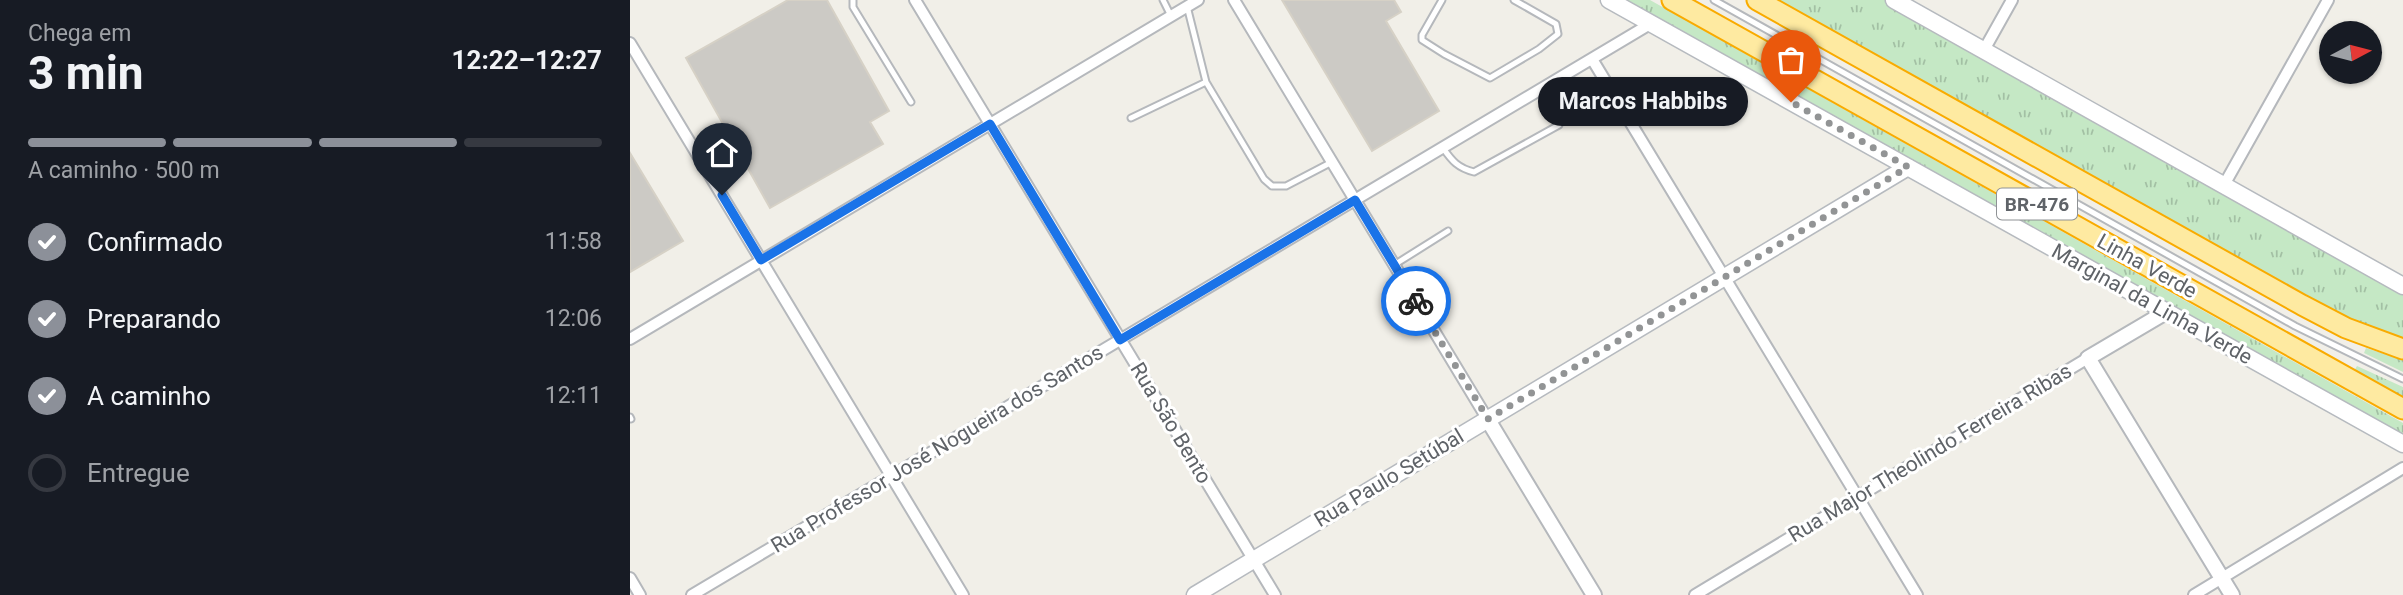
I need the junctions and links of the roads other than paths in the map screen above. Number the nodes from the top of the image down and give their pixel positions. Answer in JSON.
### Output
{"nodes":[{"id":1,"x":853,"y":0,"type":"edge"},
{"id":2,"x":915,"y":0,"type":"edge"},
{"id":3,"x":1163,"y":0,"type":"edge"},
{"id":4,"x":1198,"y":0,"type":"edge"},
{"id":5,"x":1234,"y":0,"type":"edge"},
{"id":6,"x":1442,"y":0,"type":"edge"},
{"id":7,"x":1514,"y":0,"type":"edge"},
{"id":8,"x":1609,"y":0,"type":"edge"},
{"id":9,"x":1672,"y":0,"type":"edge"},
{"id":10,"x":1714,"y":0,"type":"edge"},
{"id":11,"x":1757,"y":0,"type":"edge"},
{"id":12,"x":1894,"y":0,"type":"edge"},
{"id":13,"x":2011,"y":0,"type":"edge"},
{"id":14,"x":2328,"y":0,"type":"edge"},
{"id":15,"x":1187,"y":6,"type":"junction"},
{"id":16,"x":1171,"y":16,"type":"junction"},
{"id":17,"x":1650,"y":24,"type":"junction"},
{"id":18,"x":630,"y":43,"type":"edge"},
{"id":19,"x":1984,"y":50,"type":"junction"},
{"id":20,"x":1592,"y":59,"type":"junction"},
{"id":21,"x":1206,"y":82,"type":"junction"},
{"id":22,"x":911,"y":102,"type":"dead end"},
{"id":23,"x":1131,"y":118,"type":"dead end"},
{"id":24,"x":990,"y":124,"type":"junction"},
{"id":25,"x":1559,"y":125,"type":"dead end"},
{"id":26,"x":1443,"y":148,"type":"junction"},
{"id":27,"x":1332,"y":162,"type":"junction"},
{"id":28,"x":1908,"y":167,"type":"junction"},
{"id":29,"x":2224,"y":185,"type":"junction"},
{"id":30,"x":1355,"y":200,"type":"junction"},
{"id":31,"x":1447,"y":231,"type":"dead end"},
{"id":32,"x":761,"y":260,"type":"junction"},
{"id":33,"x":1394,"y":265,"type":"junction"},
{"id":34,"x":1725,"y":278,"type":"junction"},
{"id":35,"x":2403,"y":286,"type":"edge"},
{"id":36,"x":2166,"y":312,"type":"junction"},
{"id":37,"x":630,"y":339,"type":"edge"},
{"id":38,"x":1120,"y":340,"type":"junction"},
{"id":39,"x":2403,"y":349,"type":"edge"},
{"id":40,"x":2088,"y":358,"type":"junction"},
{"id":41,"x":2403,"y":379,"type":"edge"},
{"id":42,"x":2403,"y":409,"type":"edge"},
{"id":43,"x":1488,"y":419,"type":"junction"},
{"id":44,"x":2403,"y":444,"type":"edge"},
{"id":45,"x":2403,"y":468,"type":"edge"},
{"id":46,"x":891,"y":476,"type":"junction"},
{"id":47,"x":1858,"y":497,"type":"junction"},
{"id":48,"x":1254,"y":560,"type":"junction"},
{"id":49,"x":630,"y":578,"type":"edge"},
{"id":50,"x":2222,"y":579,"type":"junction"},
{"id":51,"x":640,"y":595,"type":"edge"},
{"id":52,"x":692,"y":595,"type":"edge"},
{"id":53,"x":963,"y":595,"type":"edge"},
{"id":54,"x":1195,"y":595,"type":"edge"},
{"id":55,"x":1275,"y":595,"type":"edge"},
{"id":56,"x":1594,"y":595,"type":"edge"},
{"id":57,"x":1695,"y":595,"type":"edge"},
{"id":58,"x":1917,"y":595,"type":"edge"},
{"id":59,"x":2194,"y":595,"type":"edge"},
{"id":60,"x":2232,"y":595,"type":"edge"}],
"edges":[{"from":1,"to":22,"type":"lane"},
{"from":2,"to":24,"type":"street","name":"Rua São Bento"},
{"from":3,"to":16,"type":"lane"},
{"from":4,"to":15,"type":"street"},
{"from":5,"to":27,"type":"street"},
{"from":6,"to":7,"type":"lane"},
{"from":8,"to":17,"type":"main road","name":"Marginal da Linha Verde"},
{"from":9,"to":42,"type":"highway","name":"Linha Verde","number":"BR-476"},
{"from":10,"to":41,"type":"lane"},
{"from":11,"to":39,"type":"highway","name":"Linha Verde","number":"BR-476"},
{"from":12,"to":19,"type":"main road"},
{"from":13,"to":19,"type":"street"},
{"from":14,"to":29,"type":"street"},
{"from":15,"to":16,"type":"street"},
{"from":15,"to":21,"type":"lane"},
{"from":16,"to":24,"type":"street"},
{"from":17,"to":20,"type":"street","name":"Rua Professor José Nogueira dos Santos"},
{"from":17,"to":28,"type":"main road","name":"Marginal da Linha Verde"},
{"from":18,"to":32,"type":"street"},
{"from":19,"to":29,"type":"main road"},
{"from":20,"to":26,"type":"street","name":"Rua Professor José Nogueira dos Santos"},
{"from":20,"to":34,"type":"street"},
{"from":21,"to":23,"type":"lane"},
{"from":21,"to":27,"type":"lane"},
{"from":24,"to":32,"type":"street"},
{"from":24,"to":38,"type":"street","name":"Rua São Bento"},
{"from":25,"to":26,"type":"lane"},
{"from":26,"to":30,"type":"street","name":"Rua Professor José Nogueira dos Santos"},
{"from":27,"to":30,"type":"street"},
{"from":28,"to":34,"type":"main road","name":"Rua Paulo Setúbal"},
{"from":28,"to":36,"type":"main road","name":"Marginal da Linha Verde"},
{"from":29,"to":35,"type":"main road"},
{"from":30,"to":33,"type":"street"},
{"from":30,"to":38,"type":"street","name":"Rua Professor José Nogueira dos Santos"},
{"from":31,"to":33,"type":"lane"},
{"from":32,"to":37,"type":"street"},
{"from":32,"to":46,"type":"street"},
{"from":33,"to":43,"type":"street"},
{"from":34,"to":43,"type":"main road","name":"Rua Paulo Setúbal"},
{"from":34,"to":47,"type":"street"},
{"from":36,"to":40,"type":"street","name":"Rua Major Theolindo Ferreira Ribas"},
{"from":36,"to":44,"type":"main road","name":"Marginal da Linha Verde"},
{"from":38,"to":46,"type":"street","name":"Rua Professor José Nogueira dos Santos"},
{"from":38,"to":48,"type":"street","name":"Rua São Bento"},
{"from":40,"to":47,"type":"street","name":"Rua Major Theolindo Ferreira Ribas"},
{"from":40,"to":50,"type":"street"},
{"from":43,"to":48,"type":"main road","name":"Rua Paulo Setúbal"},
{"from":43,"to":56,"type":"street"},
{"from":45,"to":50,"type":"street"},
{"from":46,"to":52,"type":"street","name":"Rua Professor José Nogueira dos Santos"},
{"from":46,"to":53,"type":"street"},
{"from":47,"to":57,"type":"street","name":"Rua Major Theolindo Ferreira Ribas"},
{"from":47,"to":58,"type":"street"},
{"from":48,"to":54,"type":"main road","name":"Rua Paulo Setúbal"},
{"from":48,"to":55,"type":"street","name":"Rua São Bento"},
{"from":49,"to":51,"type":"street"},
{"from":50,"to":59,"type":"street"},
{"from":50,"to":60,"type":"street"}]}
